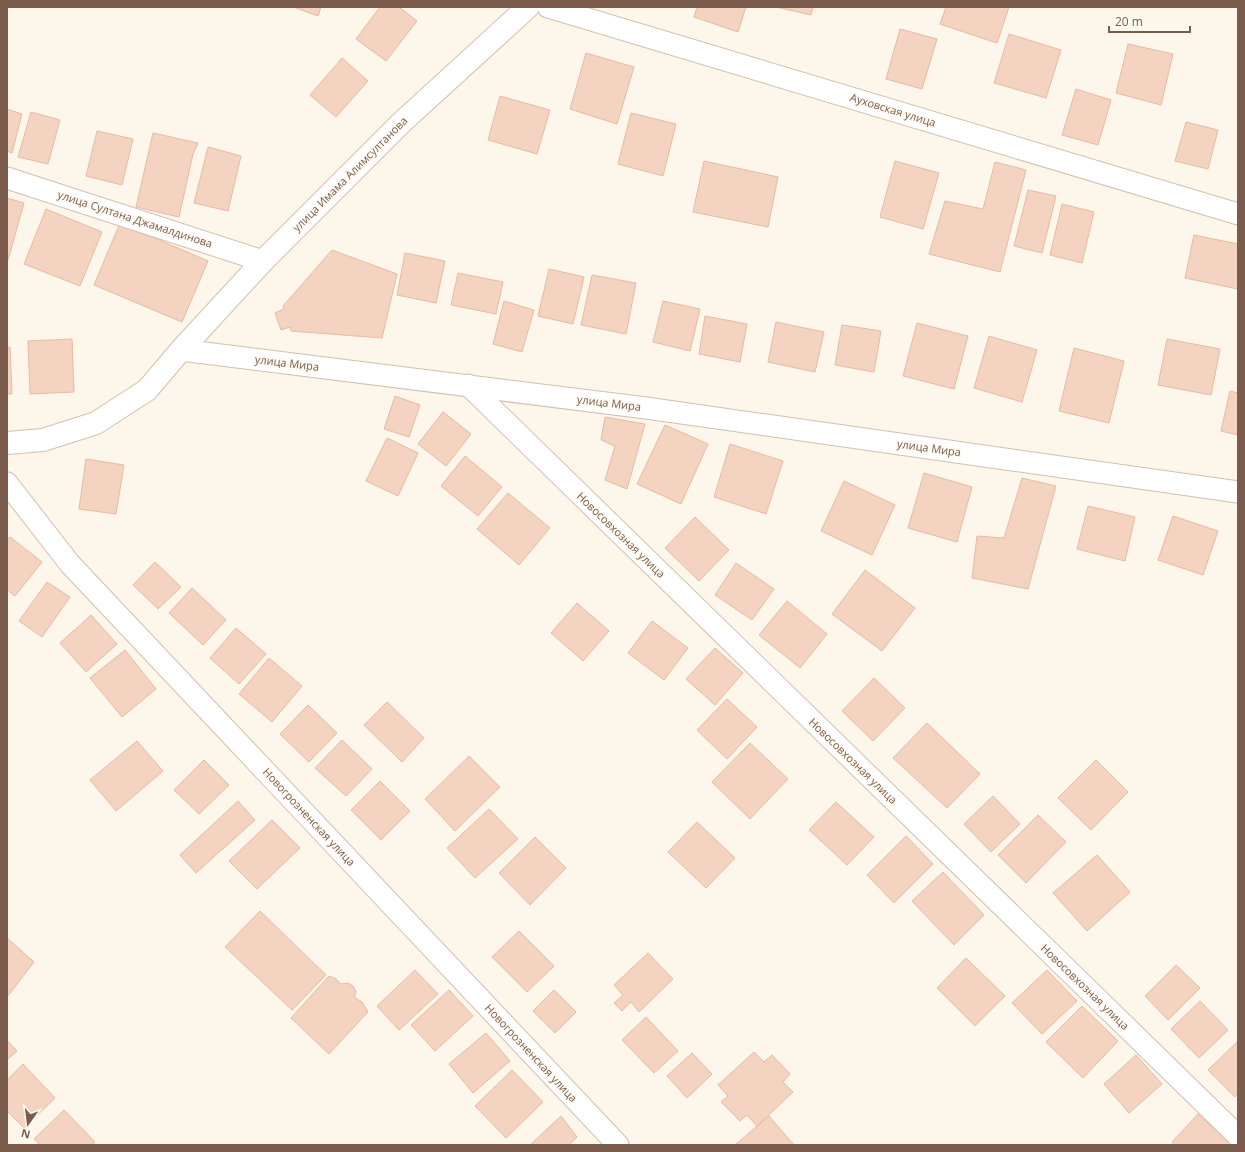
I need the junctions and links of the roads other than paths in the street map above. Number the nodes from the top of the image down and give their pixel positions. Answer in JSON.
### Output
{"nodes":[{"id":1,"x":528,"y":7,"type":"edge"},
{"id":2,"x":548,"y":7,"type":"edge"},
{"id":3,"x":7,"y":178,"type":"edge"},
{"id":4,"x":1238,"y":214,"type":"edge"},
{"id":5,"x":263,"y":260,"type":"junction"},
{"id":6,"x":181,"y":350,"type":"junction"},
{"id":7,"x":468,"y":385,"type":"junction"},
{"id":8,"x":7,"y":443,"type":"edge"},
{"id":9,"x":7,"y":483,"type":"edge"},
{"id":10,"x":1238,"y":492,"type":"edge"},
{"id":11,"x":1238,"y":1136,"type":"edge"},
{"id":12,"x":618,"y":1145,"type":"edge"}],
"edges":[{"from":1,"to":5,"type":"main road","name":"улица Имама Алимсултанова"},
{"from":2,"to":4,"type":"street","name":"Ауховская улица"},
{"from":3,"to":5,"type":"street","name":"улица Султана Джамалдинова"},
{"from":5,"to":6,"type":"main road","name":"улица Имама Алимсултанова"},
{"from":6,"to":7,"type":"street","name":"улица Мира"},
{"from":6,"to":8,"type":"main road"},
{"from":7,"to":10,"type":"street","name":"улица Мира"},
{"from":7,"to":11,"type":"street","name":"Новосовхозная улица"},
{"from":9,"to":12,"type":"street","name":"Новогрозненская улица"}]}
